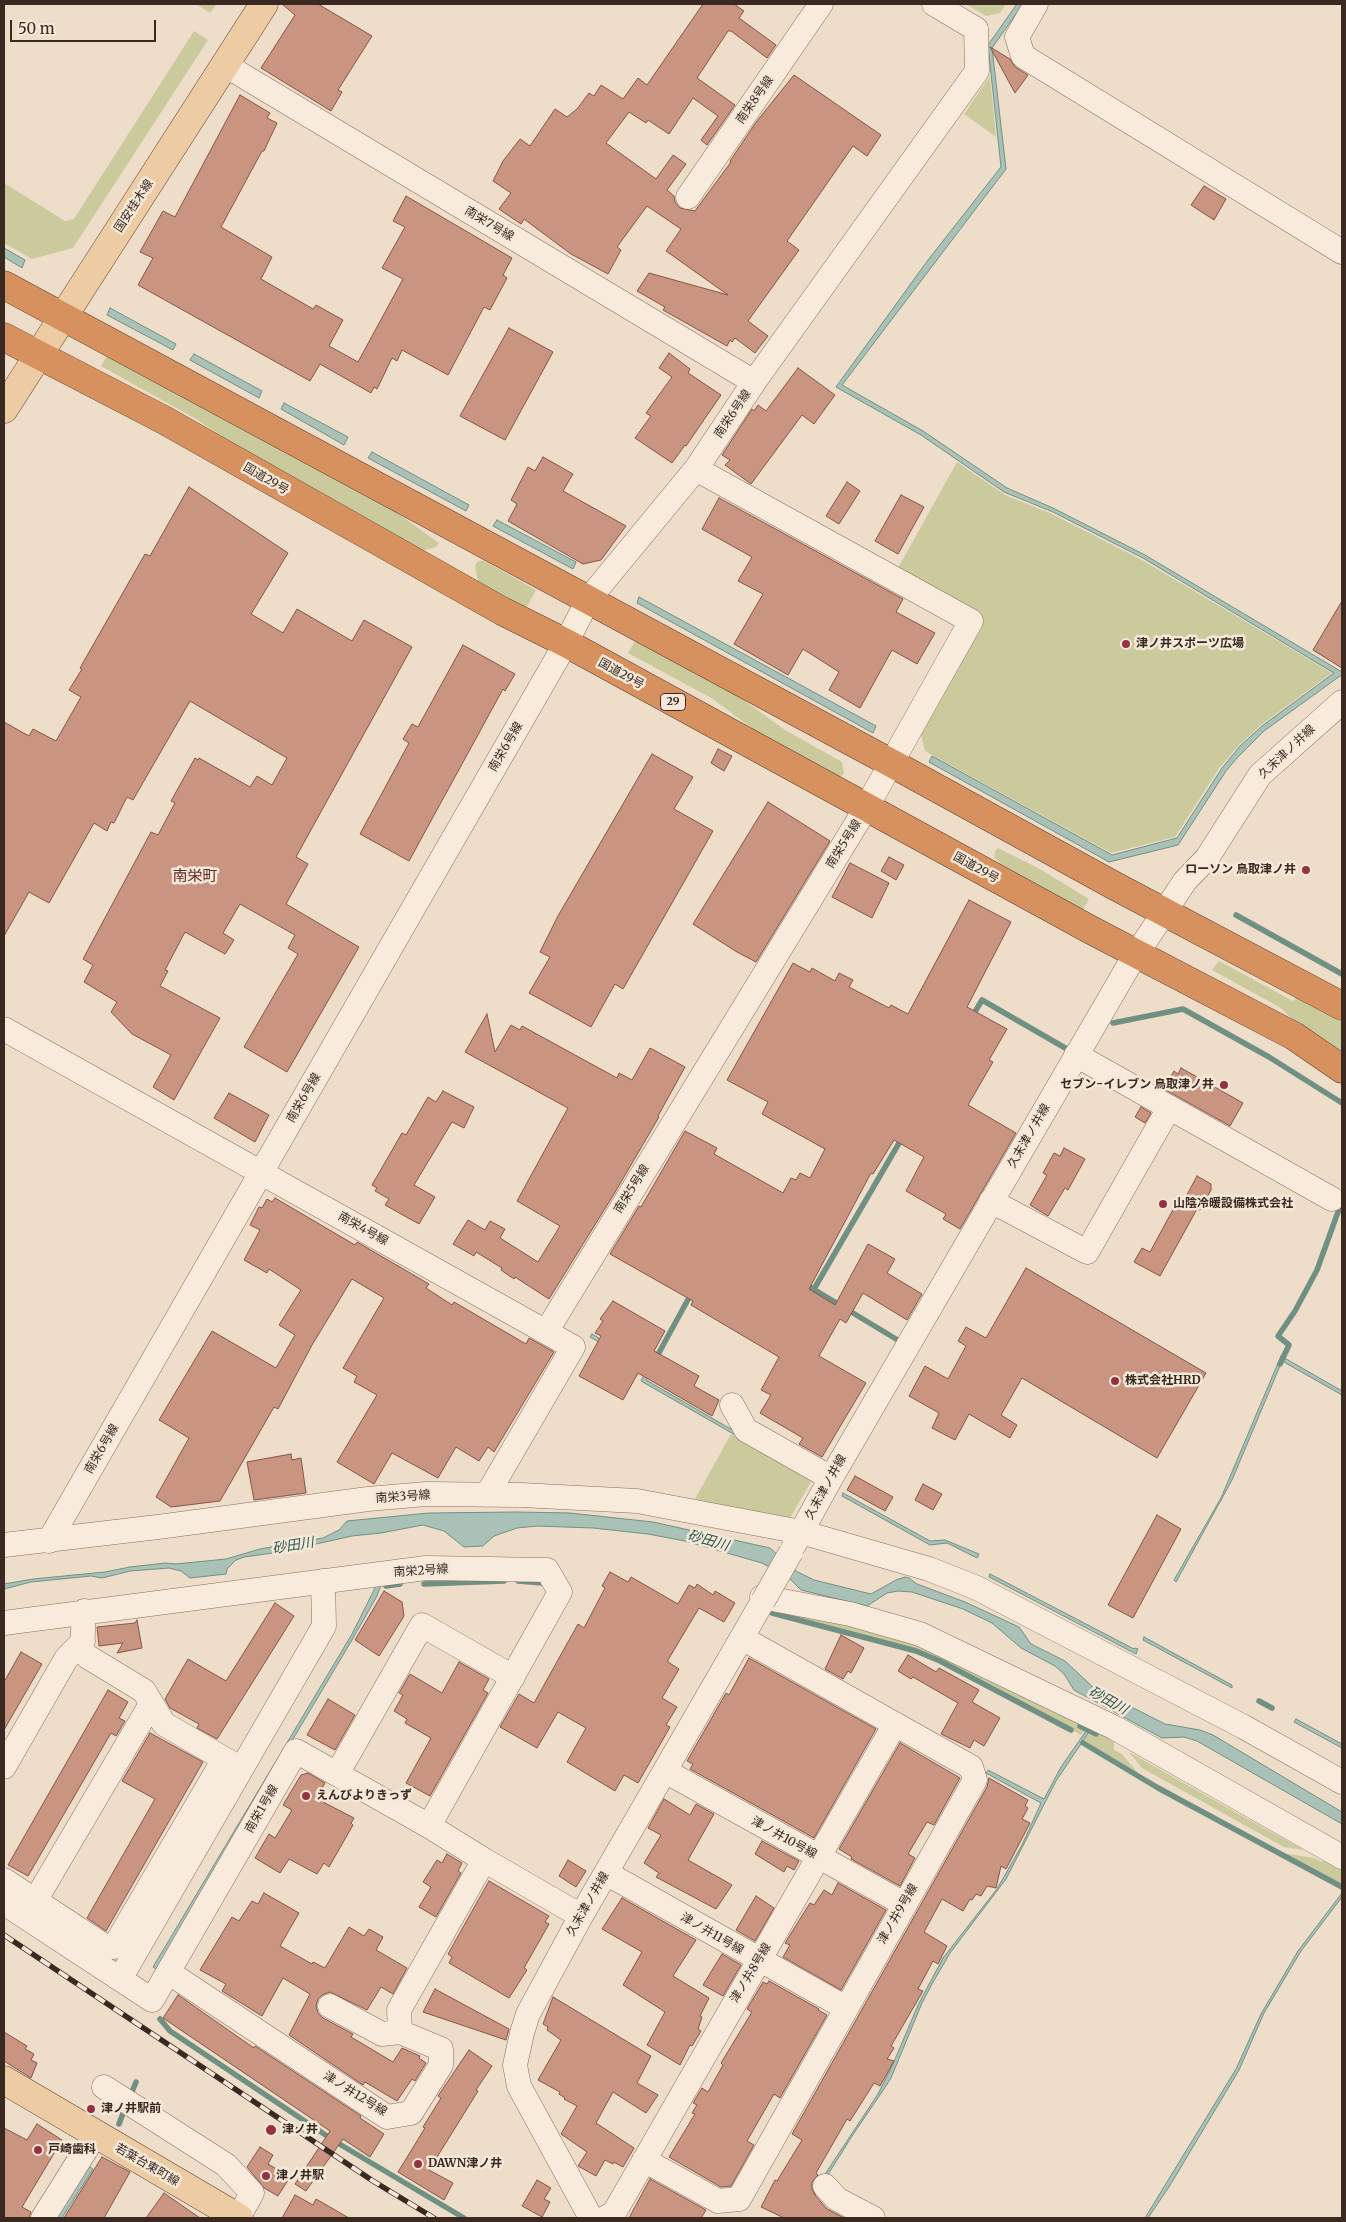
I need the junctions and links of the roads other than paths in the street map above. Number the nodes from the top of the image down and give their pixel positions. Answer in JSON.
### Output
{"nodes":[{"id":1,"x":264,"y":4,"type":"edge"},
{"id":2,"x":821,"y":4,"type":"edge"},
{"id":3,"x":934,"y":4,"type":"edge"},
{"id":4,"x":1036,"y":4,"type":"edge"},
{"id":5,"x":225,"y":65,"type":"junction"},
{"id":6,"x":688,"y":197,"type":"dead end"},
{"id":7,"x":1342,"y":252,"type":"edge"},
{"id":8,"x":4,"y":285,"type":"edge"},
{"id":9,"x":62,"y":317,"type":"junction"},
{"id":10,"x":4,"y":337,"type":"edge"},
{"id":11,"x":38,"y":356,"type":"junction"},
{"id":12,"x":754,"y":382,"type":"junction"},
{"id":13,"x":4,"y":409,"type":"edge"},
{"id":14,"x":696,"y":469,"type":"junction"},
{"id":15,"x":588,"y":600,"type":"junction"},
{"id":16,"x":566,"y":644,"type":"junction"},
{"id":17,"x":1342,"y":702,"type":"edge"},
{"id":18,"x":893,"y":764,"type":"junction"},
{"id":19,"x":866,"y":808,"type":"junction"},
{"id":20,"x":1164,"y":912,"type":"junction"},
{"id":21,"x":1137,"y":954,"type":"junction"},
{"id":22,"x":1342,"y":1006,"type":"edge"},
{"id":23,"x":4,"y":1029,"type":"edge"},
{"id":24,"x":1076,"y":1056,"type":"junction"},
{"id":25,"x":1342,"y":1069,"type":"edge"},
{"id":26,"x":1169,"y":1108,"type":"junction"},
{"id":27,"x":261,"y":1172,"type":"junction"},
{"id":28,"x":1332,"y":1199,"type":"dead end"},
{"id":29,"x":992,"y":1201,"type":"junction"},
{"id":30,"x":546,"y":1332,"type":"junction"},
{"id":31,"x":732,"y":1405,"type":"dead end"},
{"id":32,"x":830,"y":1478,"type":"junction"},
{"id":33,"x":487,"y":1495,"type":"junction"},
{"id":34,"x":49,"y":1541,"type":"junction"},
{"id":35,"x":796,"y":1542,"type":"junction"},
{"id":36,"x":4,"y":1545,"type":"edge"},
{"id":37,"x":323,"y":1581,"type":"junction"},
{"id":38,"x":763,"y":1599,"type":"junction"},
{"id":39,"x":84,"y":1611,"type":"junction"},
{"id":40,"x":4,"y":1623,"type":"edge"},
{"id":41,"x":742,"y":1638,"type":"junction"},
{"id":42,"x":82,"y":1641,"type":"junction"},
{"id":43,"x":513,"y":1677,"type":"junction"},
{"id":44,"x":151,"y":1704,"type":"junction"},
{"id":45,"x":895,"y":1724,"type":"junction"},
{"id":46,"x":233,"y":1763,"type":"junction"},
{"id":47,"x":4,"y":1766,"type":"edge"},
{"id":48,"x":664,"y":1771,"type":"junction"},
{"id":49,"x":337,"y":1774,"type":"junction"},
{"id":50,"x":1342,"y":1782,"type":"edge"},
{"id":51,"x":429,"y":1826,"type":"junction"},
{"id":52,"x":1342,"y":1856,"type":"edge"},
{"id":53,"x":820,"y":1857,"type":"junction"},
{"id":54,"x":484,"y":1860,"type":"junction"},
{"id":55,"x":606,"y":1873,"type":"junction"},
{"id":56,"x":4,"y":1880,"type":"edge"},
{"id":57,"x":35,"y":1901,"type":"junction"},
{"id":58,"x":4,"y":1903,"type":"edge"},
{"id":59,"x":904,"y":1904,"type":"junction"},
{"id":60,"x":582,"y":1916,"type":"junction"},
{"id":61,"x":759,"y":1961,"type":"junction"},
{"id":62,"x":168,"y":1972,"type":"junction"},
{"id":63,"x":120,"y":1979,"type":"junction"},
{"id":64,"x":330,"y":2006,"type":"dead end"},
{"id":65,"x":846,"y":2008,"type":"junction"},
{"id":66,"x":400,"y":2032,"type":"junction"},
{"id":67,"x":4,"y":2080,"type":"edge"},
{"id":68,"x":104,"y":2087,"type":"dead end"},
{"id":69,"x":96,"y":2135,"type":"junction"},
{"id":70,"x":644,"y":2160,"type":"junction"},
{"id":71,"x":825,"y":2186,"type":"dead end"},
{"id":72,"x":43,"y":2218,"type":"edge"},
{"id":73,"x":238,"y":2218,"type":"edge"},
{"id":74,"x":591,"y":2218,"type":"edge"},
{"id":75,"x":605,"y":2218,"type":"edge"},
{"id":76,"x":873,"y":2218,"type":"edge"}],
"edges":[{"from":1,"to":5,"type":"main road","name":"国安桂木線"},
{"from":2,"to":6,"type":"street","name":"南栄8号線"},
{"from":3,"to":12,"type":"street","name":"南栄6号線"},
{"from":4,"to":7,"type":"street"},
{"from":5,"to":9,"type":"main road","name":"国安桂木線"},
{"from":5,"to":12,"type":"street","name":"南栄7号線"},
{"from":8,"to":9,"type":"highway"},
{"from":9,"to":11,"type":"main road","name":"国安桂木線"},
{"from":9,"to":15,"type":"highway"},
{"from":10,"to":11,"type":"highway","name":"国道29号","number":"29"},
{"from":11,"to":13,"type":"main road","name":"国安桂木線"},
{"from":11,"to":16,"type":"highway","name":"国道29号","number":"29"},
{"from":12,"to":14,"type":"street","name":"南栄6号線"},
{"from":14,"to":15,"type":"street","name":"南栄6号線"},
{"from":14,"to":18,"type":"street","name":"南栄5号線"},
{"from":15,"to":16,"type":"street","name":"南栄6号線"},
{"from":15,"to":18,"type":"highway"},
{"from":16,"to":19,"type":"highway","name":"国道29号","number":"29"},
{"from":16,"to":27,"type":"street","name":"南栄6号線"},
{"from":17,"to":20,"type":"street","name":"久末津ノ井線"},
{"from":18,"to":19,"type":"street","name":"南栄5号線"},
{"from":18,"to":20,"type":"highway"},
{"from":19,"to":21,"type":"highway","name":"国道29号","number":"29"},
{"from":19,"to":30,"type":"street","name":"南栄5号線"},
{"from":20,"to":21,"type":"street","name":"久末津ノ井線"},
{"from":20,"to":22,"type":"highway"},
{"from":21,"to":24,"type":"street","name":"久末津ノ井線"},
{"from":21,"to":25,"type":"highway","name":"国道29号","number":"29"},
{"from":23,"to":27,"type":"street","name":"南栄4号線"},
{"from":24,"to":26,"type":"street"},
{"from":24,"to":29,"type":"street","name":"久末津ノ井線"},
{"from":26,"to":28,"type":"street"},
{"from":26,"to":29,"type":"street"},
{"from":27,"to":30,"type":"street","name":"南栄4号線"},
{"from":27,"to":34,"type":"street","name":"南栄6号線"},
{"from":29,"to":32,"type":"street","name":"久末津ノ井線"},
{"from":30,"to":33,"type":"street","name":"南栄4号線"},
{"from":31,"to":32,"type":"street"},
{"from":32,"to":35,"type":"street","name":"久末津ノ井線"},
{"from":33,"to":34,"type":"street","name":"南栄3号線"},
{"from":33,"to":35,"type":"street","name":"南栄3号線"},
{"from":34,"to":36,"type":"street","name":"南栄3号線"},
{"from":35,"to":38,"type":"street","name":"久末津ノ井線","bridge":true},
{"from":35,"to":50,"type":"street","name":"南栄3号線"},
{"from":37,"to":39,"type":"street","name":"南栄2号線"},
{"from":37,"to":43,"type":"street","name":"南栄2号線"},
{"from":37,"to":46,"type":"street"},
{"from":38,"to":41,"type":"street","name":"久末津ノ井線"},
{"from":38,"to":52,"type":"street"},
{"from":39,"to":40,"type":"street","name":"南栄2号線"},
{"from":39,"to":42,"type":"street"},
{"from":41,"to":45,"type":"street","name":"津ノ井9号線"},
{"from":41,"to":48,"type":"street","name":"久末津ノ井線"},
{"from":42,"to":44,"type":"street"},
{"from":42,"to":47,"type":"street"},
{"from":43,"to":49,"type":"street"},
{"from":43,"to":51,"type":"street","name":"南栄2号線"},
{"from":44,"to":46,"type":"street"},
{"from":44,"to":57,"type":"street"},
{"from":45,"to":53,"type":"street","name":"津ノ井8号線"},
{"from":45,"to":59,"type":"street","name":"津ノ井9号線"},
{"from":46,"to":57,"type":"street"},
{"from":46,"to":63,"type":"street"},
{"from":48,"to":53,"type":"street","name":"津ノ井10号線"},
{"from":48,"to":55,"type":"street","name":"久末津ノ井線"},
{"from":49,"to":51,"type":"street","name":"南栄1号線"},
{"from":49,"to":62,"type":"street","name":"南栄1号線"},
{"from":51,"to":54,"type":"street","name":"南栄1号線"},
{"from":53,"to":59,"type":"street","name":"津ノ井10号線"},
{"from":53,"to":61,"type":"street","name":"津ノ井8号線"},
{"from":54,"to":60,"type":"street","name":"南栄1号線"},
{"from":54,"to":66,"type":"street"},
{"from":55,"to":60,"type":"street","name":"久末津ノ井線"},
{"from":55,"to":61,"type":"street","name":"津ノ井11号線"},
{"from":56,"to":57,"type":"street"},
{"from":58,"to":63,"type":"street","name":"南栄1号線"},
{"from":59,"to":65,"type":"street","name":"津ノ井9号線"},
{"from":60,"to":74,"type":"street","name":"久末津ノ井線"},
{"from":61,"to":65,"type":"street","name":"津ノ井11号線"},
{"from":61,"to":70,"type":"street","name":"津ノ井8号線"},
{"from":62,"to":63,"type":"street","name":"南栄1号線"},
{"from":62,"to":66,"type":"street","name":"津ノ井12号線"},
{"from":64,"to":66,"type":"street"},
{"from":65,"to":70,"type":"street","name":"津ノ井9号線"},
{"from":67,"to":69,"type":"main road","name":"若葉台東町線"},
{"from":68,"to":73,"type":"street"},
{"from":69,"to":72,"type":"street"},
{"from":69,"to":73,"type":"main road","name":"若葉台東町線"},
{"from":70,"to":75,"type":"street","name":"津ノ井8号線"},
{"from":71,"to":76,"type":"street"}]}
